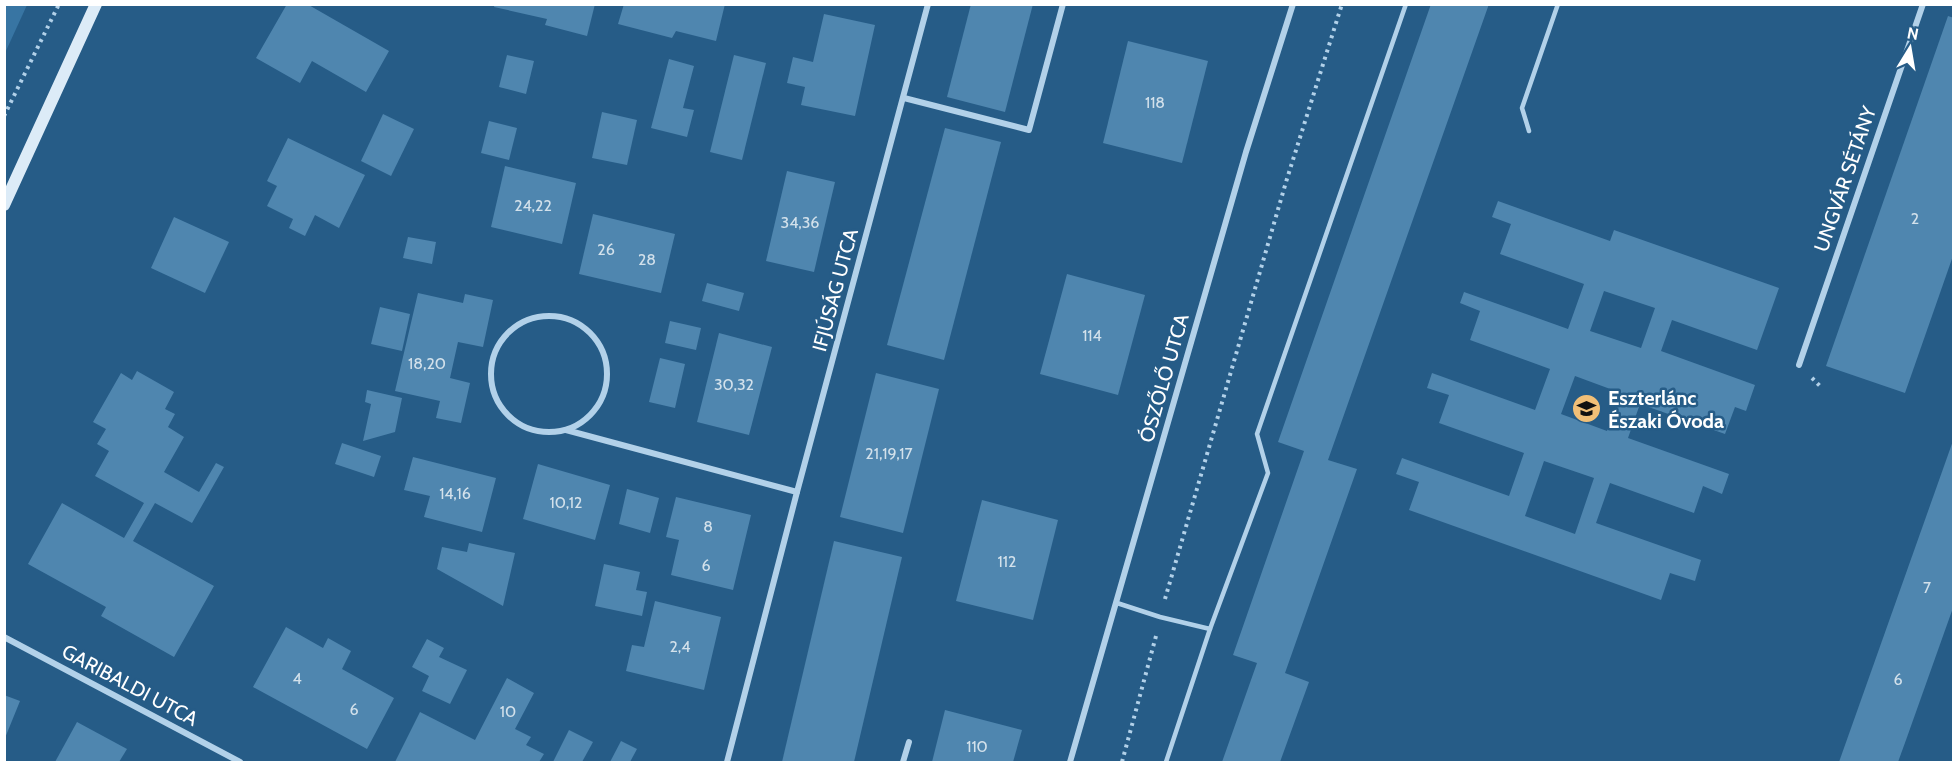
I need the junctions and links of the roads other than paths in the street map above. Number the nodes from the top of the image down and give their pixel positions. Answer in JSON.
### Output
{"nodes":[{"id":1,"x":96,"y":4,"type":"edge"},
{"id":2,"x":928,"y":4,"type":"edge"},
{"id":3,"x":1063,"y":4,"type":"edge"},
{"id":4,"x":1293,"y":4,"type":"edge"},
{"id":5,"x":1406,"y":4,"type":"edge"},
{"id":6,"x":1558,"y":4,"type":"edge"},
{"id":7,"x":1923,"y":4,"type":"edge"},
{"id":8,"x":904,"y":98,"type":"junction"},
{"id":9,"x":1529,"y":131,"type":"dead end"},
{"id":10,"x":4,"y":205,"type":"edge"},
{"id":11,"x":1799,"y":365,"type":"dead end"},
{"id":12,"x":565,"y":430,"type":"junction"},
{"id":13,"x":797,"y":492,"type":"junction"},
{"id":14,"x":1117,"y":603,"type":"junction"},
{"id":15,"x":1210,"y":629,"type":"junction"},
{"id":16,"x":4,"y":637,"type":"edge"},
{"id":17,"x":909,"y":742,"type":"dead end"},
{"id":18,"x":240,"y":762,"type":"edge"},
{"id":19,"x":727,"y":762,"type":"edge"},
{"id":20,"x":903,"y":762,"type":"edge"},
{"id":21,"x":1070,"y":762,"type":"edge"},
{"id":22,"x":1167,"y":762,"type":"edge"}],
"edges":[{"from":1,"to":10,"type":"main road"},
{"from":2,"to":8,"type":"street","name":"IFJÚSÁG UTCA"},
{"from":3,"to":8,"type":"street"},
{"from":4,"to":14,"type":"street","name":"ÓSZŐLŐ UTCA"},
{"from":5,"to":15,"type":"lane"},
{"from":6,"to":9,"type":"lane"},
{"from":7,"to":11,"type":"street","name":"UNGVÁR SÉTÁNY"},
{"from":8,"to":13,"type":"street","name":"IFJÚSÁG UTCA"},
{"from":12,"to":12,"type":"street"},
{"from":12,"to":13,"type":"street"},
{"from":13,"to":19,"type":"street","name":"IFJÚSÁG UTCA"},
{"from":14,"to":15,"type":"lane"},
{"from":14,"to":21,"type":"street","name":"ÓSZŐLŐ UTCA"},
{"from":15,"to":22,"type":"lane"},
{"from":16,"to":18,"type":"street","name":"GARIBALDI UTCA"},
{"from":17,"to":20,"type":"street"}]}
